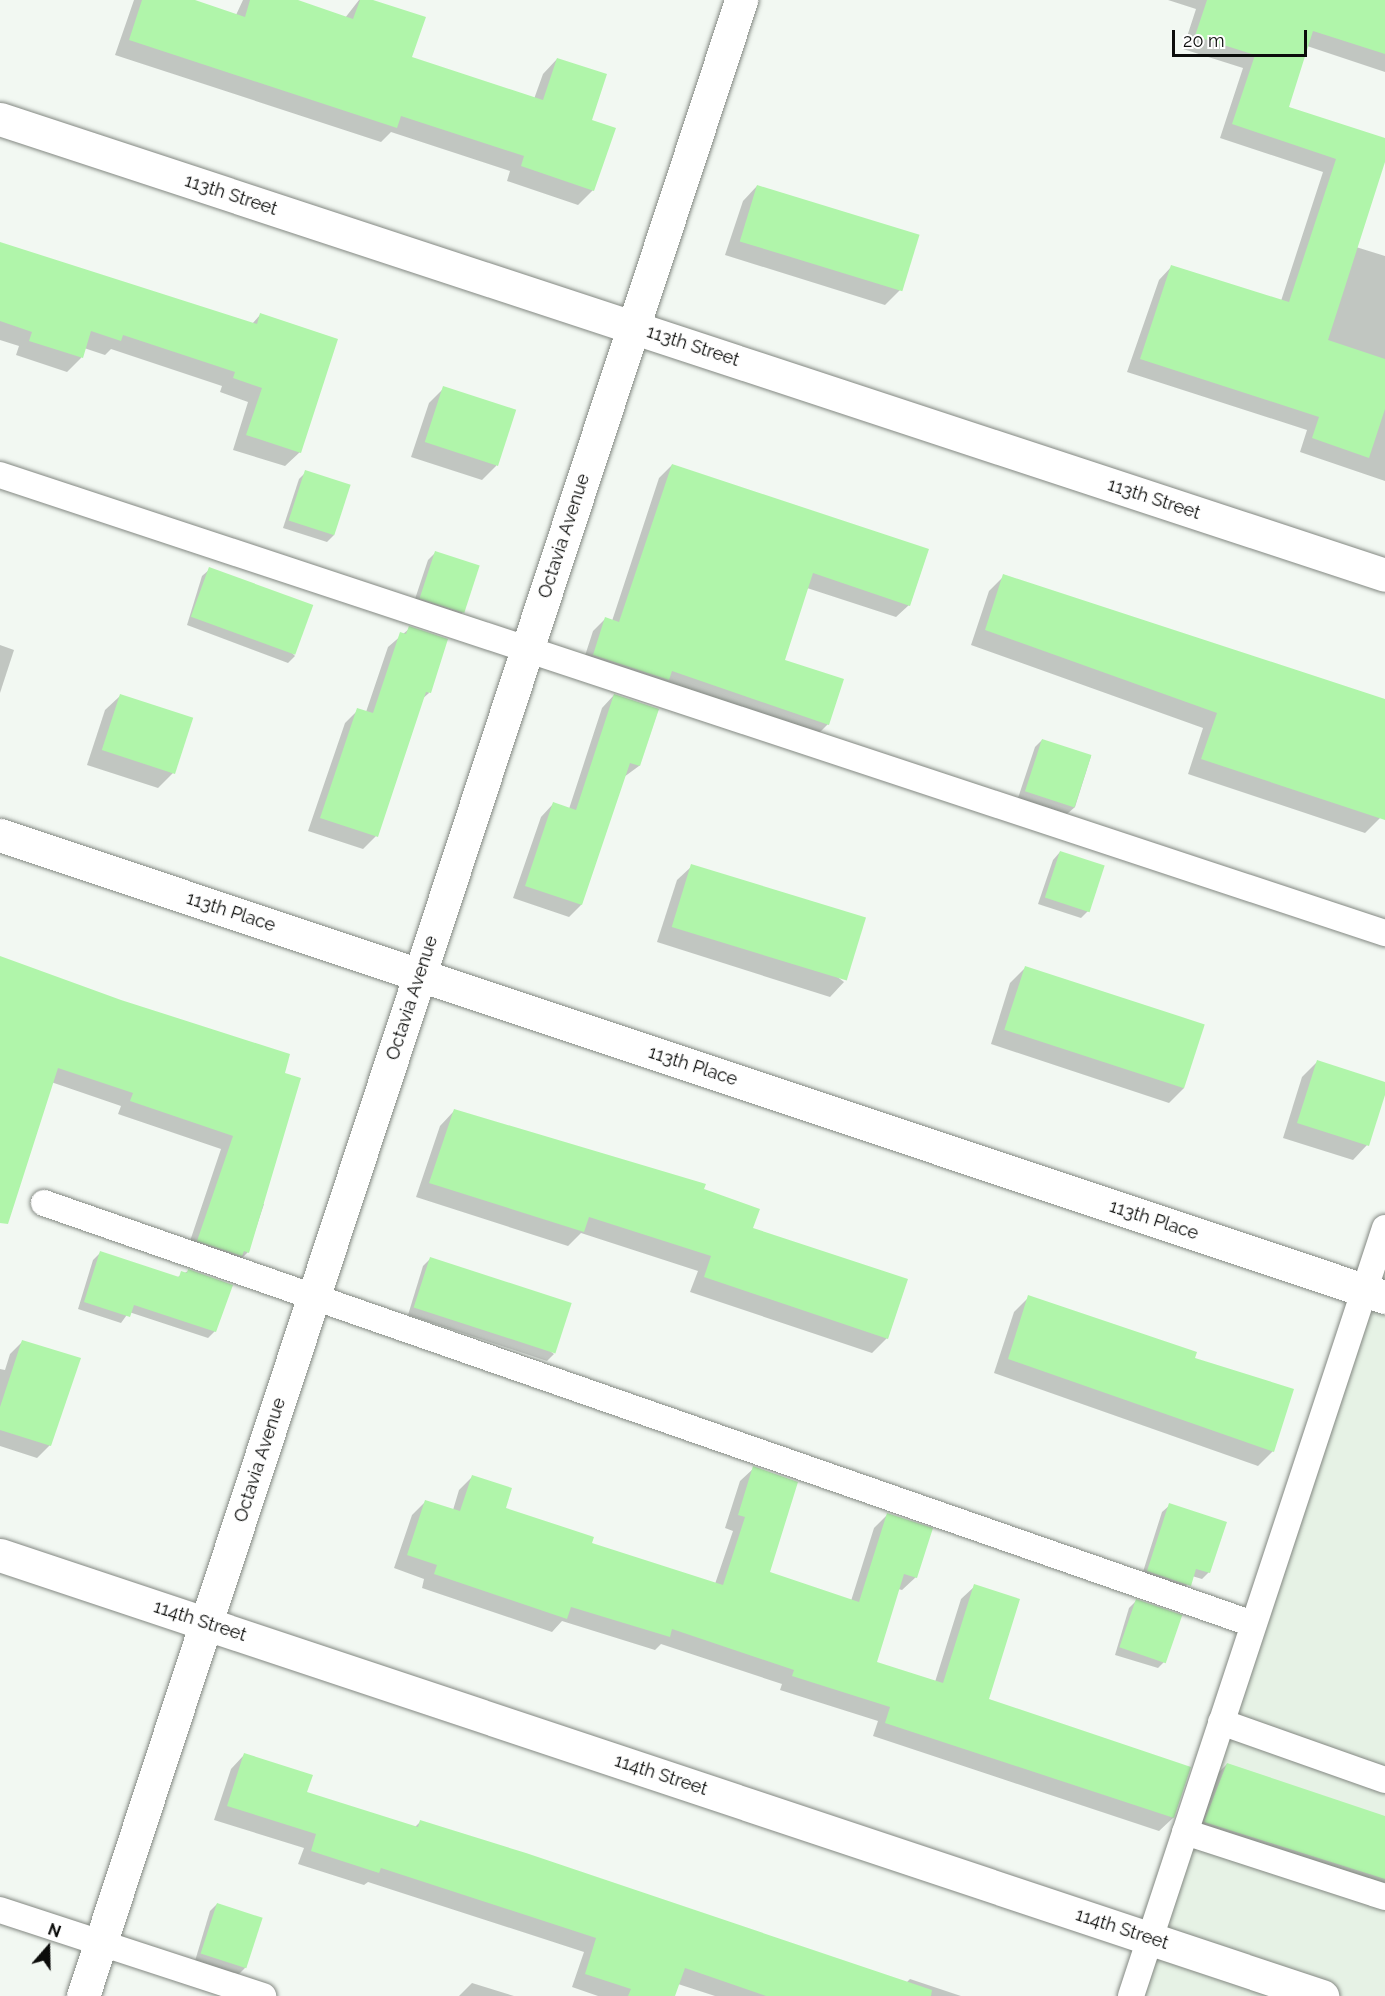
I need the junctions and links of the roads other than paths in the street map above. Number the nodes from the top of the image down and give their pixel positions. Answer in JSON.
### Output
{"nodes":[{"id":1,"x":739,"y":0,"type":"edge"},
{"id":2,"x":0,"y":119,"type":"edge"},
{"id":3,"x":633,"y":327,"type":"junction"},
{"id":4,"x":0,"y":475,"type":"edge"},
{"id":5,"x":1385,"y":575,"type":"edge"},
{"id":6,"x":527,"y":649,"type":"junction"},
{"id":7,"x":0,"y":835,"type":"edge"},
{"id":8,"x":1385,"y":933,"type":"edge"},
{"id":9,"x":419,"y":975,"type":"junction"},
{"id":10,"x":44,"y":1203,"type":"dead end"},
{"id":11,"x":1385,"y":1228,"type":"edge"},
{"id":12,"x":1375,"y":1294,"type":"edge"},
{"id":13,"x":314,"y":1295,"type":"junction"},
{"id":14,"x":0,"y":1555,"type":"edge"},
{"id":15,"x":206,"y":1623,"type":"junction"},
{"id":16,"x":1253,"y":1624,"type":"junction"},
{"id":17,"x":1221,"y":1722,"type":"junction"},
{"id":18,"x":1385,"y":1780,"type":"edge"},
{"id":19,"x":1185,"y":1832,"type":"junction"},
{"id":20,"x":1385,"y":1897,"type":"edge"},
{"id":21,"x":0,"y":1910,"type":"edge"},
{"id":22,"x":1150,"y":1938,"type":"junction"},
{"id":23,"x":100,"y":1943,"type":"junction"},
{"id":24,"x":83,"y":1996,"type":"edge"},
{"id":25,"x":262,"y":1996,"type":"edge"},
{"id":26,"x":1131,"y":1996,"type":"edge"},
{"id":27,"x":1322,"y":1996,"type":"edge"}],
"edges":[{"from":1,"to":3,"type":"street","name":"Octavia Avenue"},
{"from":2,"to":3,"type":"street","name":"113th Street"},
{"from":3,"to":5,"type":"street","name":"113th Street"},
{"from":3,"to":6,"type":"street","name":"Octavia Avenue"},
{"from":4,"to":6,"type":"lane"},
{"from":6,"to":8,"type":"lane"},
{"from":6,"to":9,"type":"street","name":"Octavia Avenue"},
{"from":7,"to":9,"type":"street","name":"113th Place"},
{"from":9,"to":12,"type":"street","name":"113th Place"},
{"from":9,"to":13,"type":"street","name":"Octavia Avenue"},
{"from":10,"to":13,"type":"lane"},
{"from":11,"to":12,"type":"lane"},
{"from":12,"to":16,"type":"lane"},
{"from":13,"to":15,"type":"street","name":"Octavia Avenue"},
{"from":13,"to":16,"type":"lane"},
{"from":14,"to":15,"type":"street","name":"114th Street"},
{"from":15,"to":22,"type":"street","name":"114th Street"},
{"from":15,"to":23,"type":"street","name":"Octavia Avenue"},
{"from":16,"to":17,"type":"lane"},
{"from":17,"to":18,"type":"lane"},
{"from":17,"to":19,"type":"lane"},
{"from":19,"to":20,"type":"lane"},
{"from":19,"to":22,"type":"lane"},
{"from":21,"to":23,"type":"lane"},
{"from":22,"to":26,"type":"lane"},
{"from":22,"to":27,"type":"street","name":"114th Street"},
{"from":23,"to":24,"type":"street","name":"Octavia Avenue"},
{"from":23,"to":25,"type":"lane"}]}
